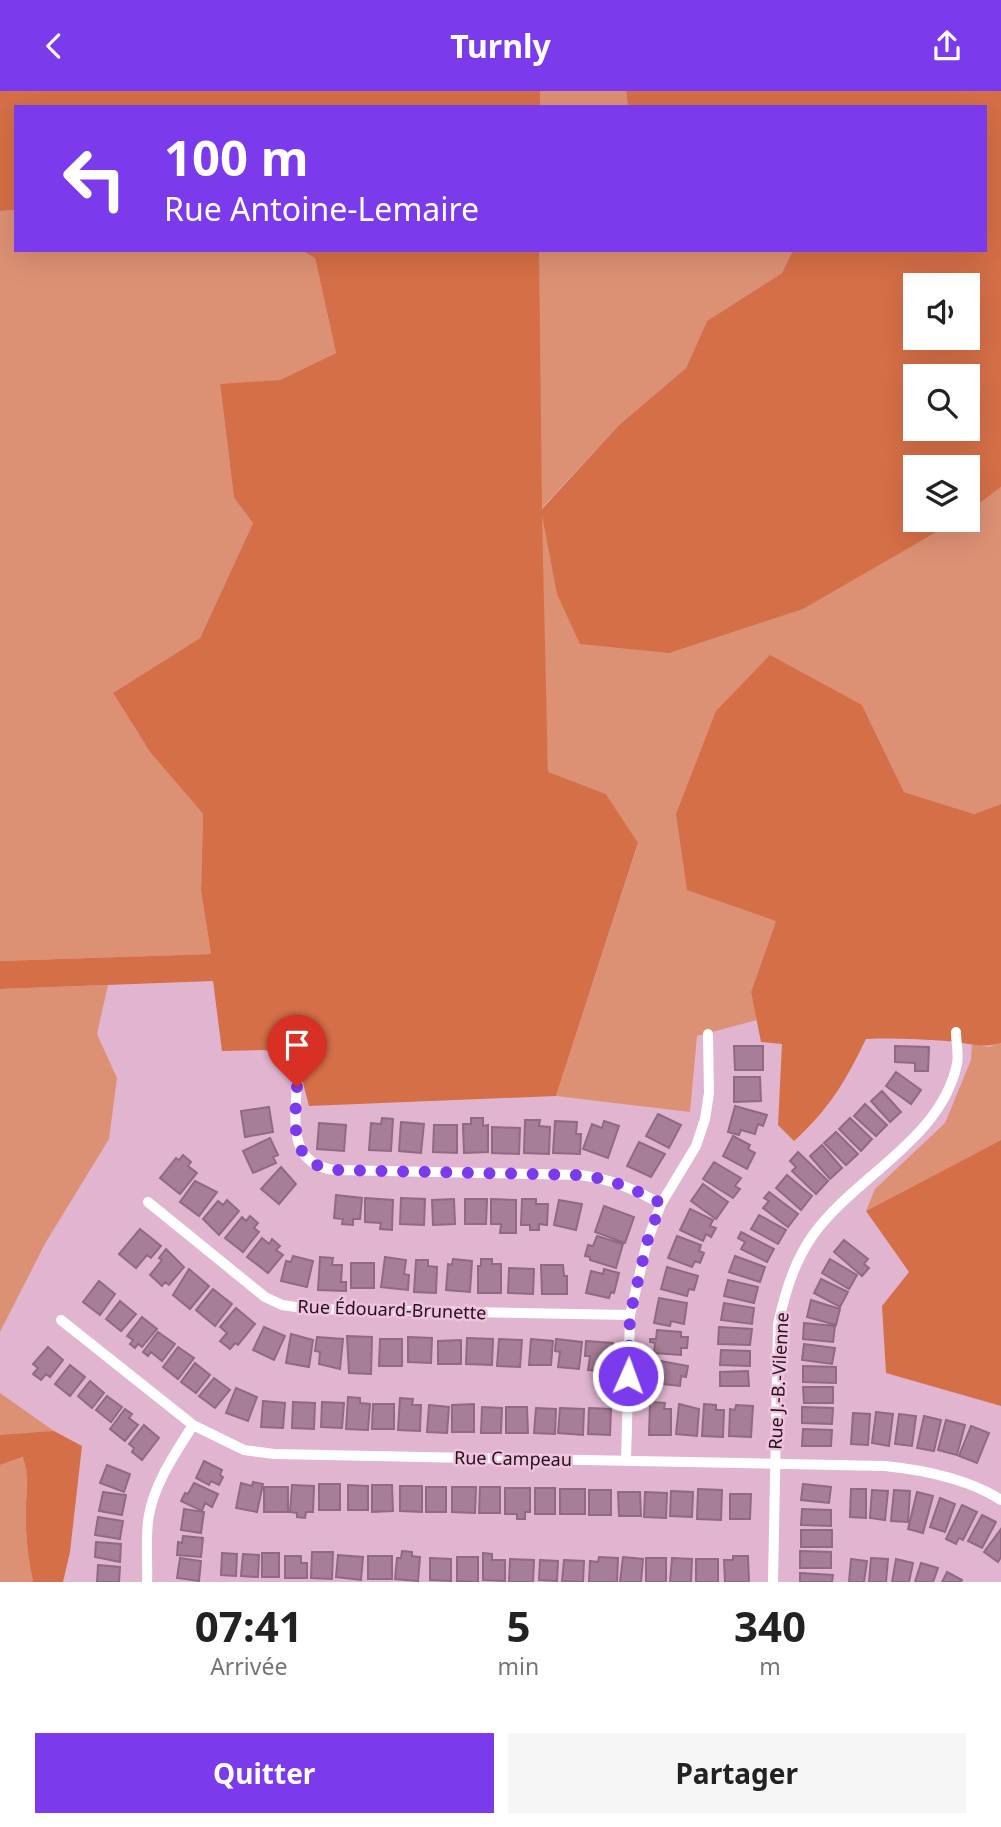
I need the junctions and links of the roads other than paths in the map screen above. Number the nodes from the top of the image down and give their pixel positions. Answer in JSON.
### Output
{"nodes":[{"id":1,"x":956,"y":1032,"type":"dead end"},
{"id":2,"x":708,"y":1034,"type":"dead end"},
{"id":3,"x":296,"y":1056,"type":"dead end"},
{"id":4,"x":148,"y":1202,"type":"dead end"},
{"id":5,"x":661,"y":1203,"type":"junction"},
{"id":6,"x":630,"y":1315,"type":"junction"},
{"id":7,"x":61,"y":1320,"type":"dead end"},
{"id":8,"x":192,"y":1425,"type":"junction"},
{"id":9,"x":626,"y":1460,"type":"junction"},
{"id":10,"x":774,"y":1465,"type":"junction"},
{"id":11,"x":1001,"y":1500,"type":"edge"},
{"id":12,"x":147,"y":1582,"type":"edge"},
{"id":13,"x":773,"y":1582,"type":"edge"}],
"edges":[{"from":1,"to":10,"type":"street","name":"Rue J.-B.-Vilenne"},
{"from":2,"to":5,"type":"street"},
{"from":3,"to":5,"type":"street"},
{"from":4,"to":6,"type":"street","name":"Rue Édouard-Brunette"},
{"from":5,"to":6,"type":"street"},
{"from":6,"to":9,"type":"street"},
{"from":7,"to":8,"type":"street","name":"Rue Campeau"},
{"from":8,"to":9,"type":"street","name":"Rue Campeau"},
{"from":8,"to":12,"type":"street"},
{"from":9,"to":10,"type":"street","name":"Rue Campeau"},
{"from":10,"to":11,"type":"street","name":"Rue Campeau"},
{"from":10,"to":13,"type":"street","name":"Rue J.-B.-Vilenne"}]}
